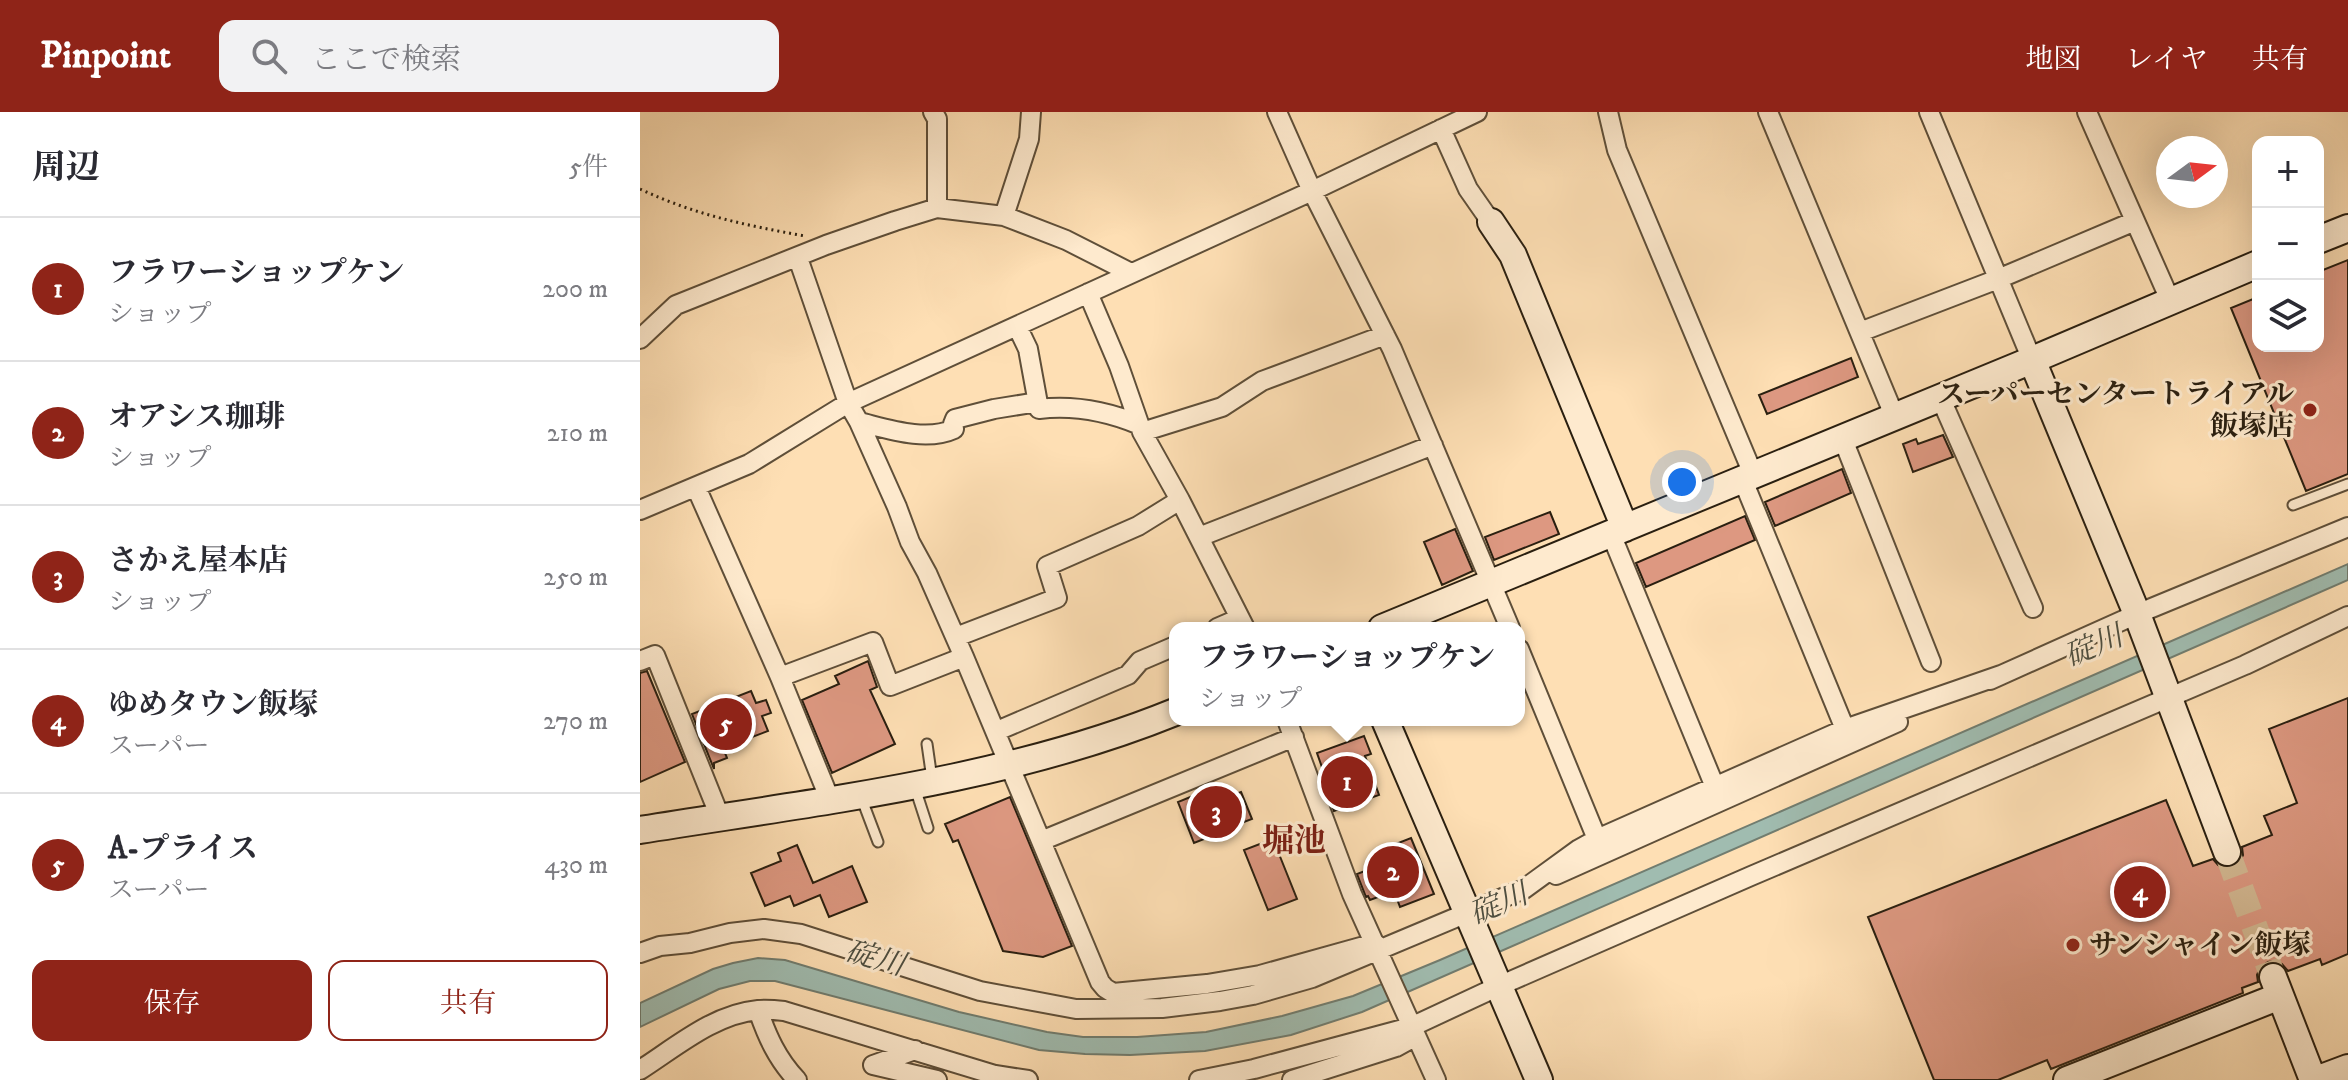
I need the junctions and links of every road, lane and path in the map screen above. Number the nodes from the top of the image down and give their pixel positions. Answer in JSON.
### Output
{"nodes":[{"id":1,"x":933,"y":112,"type":"edge"},
{"id":2,"x":1031,"y":112,"type":"edge"},
{"id":3,"x":1277,"y":112,"type":"edge"},
{"id":4,"x":1477,"y":112,"type":"edge"},
{"id":5,"x":1608,"y":112,"type":"edge"},
{"id":6,"x":1768,"y":112,"type":"edge"},
{"id":7,"x":1929,"y":112,"type":"edge"},
{"id":8,"x":2087,"y":112,"type":"edge"},
{"id":9,"x":1441,"y":129,"type":"junction"},
{"id":10,"x":640,"y":189,"type":"edge"},
{"id":11,"x":1312,"y":191,"type":"junction"},
{"id":12,"x":937,"y":208,"type":"junction"},
{"id":13,"x":1004,"y":216,"type":"junction"},
{"id":14,"x":2135,"y":221,"type":"junction"},
{"id":15,"x":1491,"y":222,"type":"joint"},
{"id":16,"x":2348,"y":228,"type":"edge"},
{"id":17,"x":2324,"y":238,"type":"edge"},
{"id":18,"x":826,"y":245,"type":"junction"},
{"id":19,"x":798,"y":258,"type":"junction"},
{"id":20,"x":2252,"y":266,"type":"edge"},
{"id":21,"x":1131,"y":273,"type":"junction"},
{"id":22,"x":1998,"y":279,"type":"junction"},
{"id":23,"x":1088,"y":293,"type":"junction"},
{"id":24,"x":2170,"y":300,"type":"junction"},
{"id":25,"x":1017,"y":326,"type":"junction"},
{"id":26,"x":1860,"y":332,"type":"junction"},
{"id":27,"x":1385,"y":335,"type":"junction"},
{"id":28,"x":640,"y":339,"type":"edge"},
{"id":29,"x":2032,"y":360,"type":"junction"},
{"id":30,"x":1940,"y":397,"type":"junction"},
{"id":31,"x":1038,"y":402,"type":"junction"},
{"id":32,"x":848,"y":403,"type":"junction"},
{"id":33,"x":1894,"y":415,"type":"junction"},
{"id":34,"x":859,"y":422,"type":"junction"},
{"id":35,"x":1141,"y":429,"type":"junction"},
{"id":36,"x":1842,"y":437,"type":"junction"},
{"id":37,"x":1433,"y":445,"type":"junction"},
{"id":38,"x":1747,"y":476,"type":"junction"},
{"id":39,"x":2348,"y":484,"type":"edge"},
{"id":40,"x":696,"y":487,"type":"junction"},
{"id":41,"x":1180,"y":500,"type":"junction"},
{"id":42,"x":2293,"y":505,"type":"dead end"},
{"id":43,"x":640,"y":510,"type":"edge"},
{"id":44,"x":2348,"y":527,"type":"edge"},
{"id":45,"x":1618,"y":531,"type":"junction"},
{"id":46,"x":1199,"y":537,"type":"junction"},
{"id":47,"x":1492,"y":583,"type":"junction"},
{"id":48,"x":2033,"y":608,"type":"dead end"},
{"id":49,"x":2138,"y":616,"type":"junction"},
{"id":50,"x":2348,"y":616,"type":"edge"},
{"id":51,"x":1242,"y":622,"type":"edge"},
{"id":52,"x":1397,"y":622,"type":"edge"},
{"id":53,"x":1508,"y":622,"type":"edge"},
{"id":54,"x":956,"y":637,"type":"junction"},
{"id":55,"x":1169,"y":649,"type":"edge"},
{"id":56,"x":964,"y":657,"type":"junction"},
{"id":57,"x":640,"y":661,"type":"edge"},
{"id":58,"x":1931,"y":662,"type":"dead end"},
{"id":59,"x":1525,"y":664,"type":"edge"},
{"id":60,"x":2001,"y":675,"type":"junction"},
{"id":61,"x":780,"y":677,"type":"junction"},
{"id":62,"x":2167,"y":693,"type":"junction"},
{"id":63,"x":1169,"y":714,"type":"edge"},
{"id":64,"x":1388,"y":726,"type":"edge"},
{"id":65,"x":1290,"y":728,"type":"edge"},
{"id":66,"x":1845,"y":729,"type":"junction"},
{"id":67,"x":997,"y":731,"type":"junction"},
{"id":68,"x":927,"y":744,"type":"dead end"},
{"id":69,"x":1009,"y":765,"type":"junction"},
{"id":70,"x":923,"y":784,"type":"junction"},
{"id":71,"x":1715,"y":787,"type":"junction"},
{"id":72,"x":861,"y":795,"type":"junction"},
{"id":73,"x":830,"y":800,"type":"junction"},
{"id":74,"x":720,"y":817,"type":"junction"},
{"id":75,"x":928,"y":828,"type":"dead end"},
{"id":76,"x":640,"y":830,"type":"edge"},
{"id":77,"x":1597,"y":839,"type":"junction"},
{"id":78,"x":1041,"y":841,"type":"junction"},
{"id":79,"x":878,"y":842,"type":"dead end"},
{"id":80,"x":2227,"y":852,"type":"tunnel mouth"},
{"id":81,"x":1524,"y":889,"type":"junction"},
{"id":82,"x":1468,"y":915,"type":"junction"},
{"id":83,"x":1378,"y":950,"type":"junction"},
{"id":84,"x":640,"y":953,"type":"edge"},
{"id":85,"x":1498,"y":984,"type":"junction"},
{"id":86,"x":758,"y":1010,"type":"junction"},
{"id":87,"x":1412,"y":1028,"type":"junction"},
{"id":88,"x":915,"y":1050,"type":"junction"},
{"id":89,"x":2348,"y":1068,"type":"edge"},
{"id":90,"x":640,"y":1070,"type":"edge"},
{"id":91,"x":797,"y":1080,"type":"edge"},
{"id":92,"x":937,"y":1080,"type":"edge"},
{"id":93,"x":1028,"y":1080,"type":"edge"},
{"id":94,"x":1199,"y":1080,"type":"edge"},
{"id":95,"x":1292,"y":1080,"type":"edge"},
{"id":96,"x":1436,"y":1080,"type":"edge"},
{"id":97,"x":1539,"y":1080,"type":"edge"},
{"id":98,"x":2067,"y":1080,"type":"edge"},
{"id":99,"x":2315,"y":1080,"type":"edge"}],
"edges":[{"from":1,"to":12,"type":"street"},
{"from":2,"to":13,"type":"street"},
{"from":3,"to":11,"type":"street"},
{"from":4,"to":9,"type":"street"},
{"from":5,"to":38,"type":"street"},
{"from":6,"to":26,"type":"street"},
{"from":7,"to":22,"type":"street"},
{"from":8,"to":14,"type":"street"},
{"from":9,"to":11,"type":"street"},
{"from":9,"to":15,"type":"street"},
{"from":10,"to":18,"type":"path"},
{"from":11,"to":21,"type":"street"},
{"from":11,"to":27,"type":"street"},
{"from":12,"to":13,"type":"street"},
{"from":12,"to":18,"type":"street"},
{"from":13,"to":21,"type":"street"},
{"from":14,"to":22,"type":"street"},
{"from":14,"to":24,"type":"street"},
{"from":15,"to":45,"type":"street"},
{"from":16,"to":17,"type":"street"},
{"from":18,"to":19,"type":"street"},
{"from":19,"to":28,"type":"street"},
{"from":19,"to":32,"type":"street"},
{"from":20,"to":24,"type":"street"},
{"from":21,"to":23,"type":"street"},
{"from":22,"to":26,"type":"street"},
{"from":22,"to":29,"type":"street"},
{"from":23,"to":25,"type":"street"},
{"from":23,"to":35,"type":"street"},
{"from":24,"to":29,"type":"street"},
{"from":25,"to":31,"type":"street"},
{"from":25,"to":32,"type":"street"},
{"from":26,"to":33,"type":"street"},
{"from":27,"to":35,"type":"street"},
{"from":27,"to":37,"type":"street"},
{"from":29,"to":30,"type":"street"},
{"from":29,"to":49,"type":"street"},
{"from":30,"to":33,"type":"street"},
{"from":30,"to":48,"type":"street"},
{"from":31,"to":34,"type":"street"},
{"from":31,"to":35,"type":"street"},
{"from":32,"to":34,"type":"street"},
{"from":32,"to":40,"type":"street"},
{"from":33,"to":36,"type":"street"},
{"from":34,"to":54,"type":"street"},
{"from":35,"to":41,"type":"street"},
{"from":36,"to":38,"type":"street"},
{"from":36,"to":58,"type":"street"},
{"from":37,"to":46,"type":"street"},
{"from":37,"to":47,"type":"street"},
{"from":38,"to":45,"type":"street"},
{"from":38,"to":66,"type":"street"},
{"from":39,"to":42,"type":"lane"},
{"from":40,"to":43,"type":"street"},
{"from":40,"to":61,"type":"street"},
{"from":41,"to":46,"type":"street"},
{"from":41,"to":54,"type":"street"},
{"from":44,"to":49,"type":"street"},
{"from":45,"to":47,"type":"street"},
{"from":45,"to":71,"type":"street"},
{"from":46,"to":51,"type":"street"},
{"from":47,"to":52,"type":"street"},
{"from":47,"to":53,"type":"street"},
{"from":49,"to":60,"type":"street"},
{"from":49,"to":62,"type":"street"},
{"from":50,"to":62,"type":"street"},
{"from":54,"to":56,"type":"street"},
{"from":55,"to":67,"type":"street"},
{"from":56,"to":61,"type":"street"},
{"from":56,"to":67,"type":"street"},
{"from":57,"to":74,"type":"street"},
{"from":59,"to":77,"type":"street"},
{"from":60,"to":66,"type":"street"},
{"from":60,"to":81,"type":"street"},
{"from":61,"to":73,"type":"street"},
{"from":62,"to":80,"type":"street"},
{"from":62,"to":85,"type":"street"},
{"from":63,"to":69,"type":"street"},
{"from":64,"to":82,"type":"street"},
{"from":65,"to":78,"type":"street"},
{"from":65,"to":83,"type":"street"},
{"from":66,"to":71,"type":"street"},
{"from":67,"to":69,"type":"street"},
{"from":68,"to":70,"type":"lane"},
{"from":69,"to":70,"type":"street"},
{"from":69,"to":78,"type":"street"},
{"from":70,"to":72,"type":"street"},
{"from":70,"to":75,"type":"lane"},
{"from":71,"to":77,"type":"street"},
{"from":72,"to":73,"type":"street"},
{"from":72,"to":79,"type":"lane"},
{"from":73,"to":74,"type":"street"},
{"from":74,"to":76,"type":"street"},
{"from":77,"to":81,"type":"street"},
{"from":78,"to":83,"type":"street"},
{"from":81,"to":82,"type":"street"},
{"from":82,"to":83,"type":"street"},
{"from":82,"to":85,"type":"street"},
{"from":83,"to":84,"type":"street"},
{"from":83,"to":87,"type":"street"},
{"from":85,"to":87,"type":"street"},
{"from":85,"to":97,"type":"street"},
{"from":86,"to":88,"type":"street"},
{"from":86,"to":90,"type":"street"},
{"from":86,"to":91,"type":"street"},
{"from":87,"to":94,"type":"street"},
{"from":87,"to":95,"type":"street"},
{"from":87,"to":96,"type":"street"},
{"from":88,"to":92,"type":"street"},
{"from":88,"to":93,"type":"street"},
{"from":89,"to":99,"type":"street"},
{"from":98,"to":99,"type":"street"}]}
